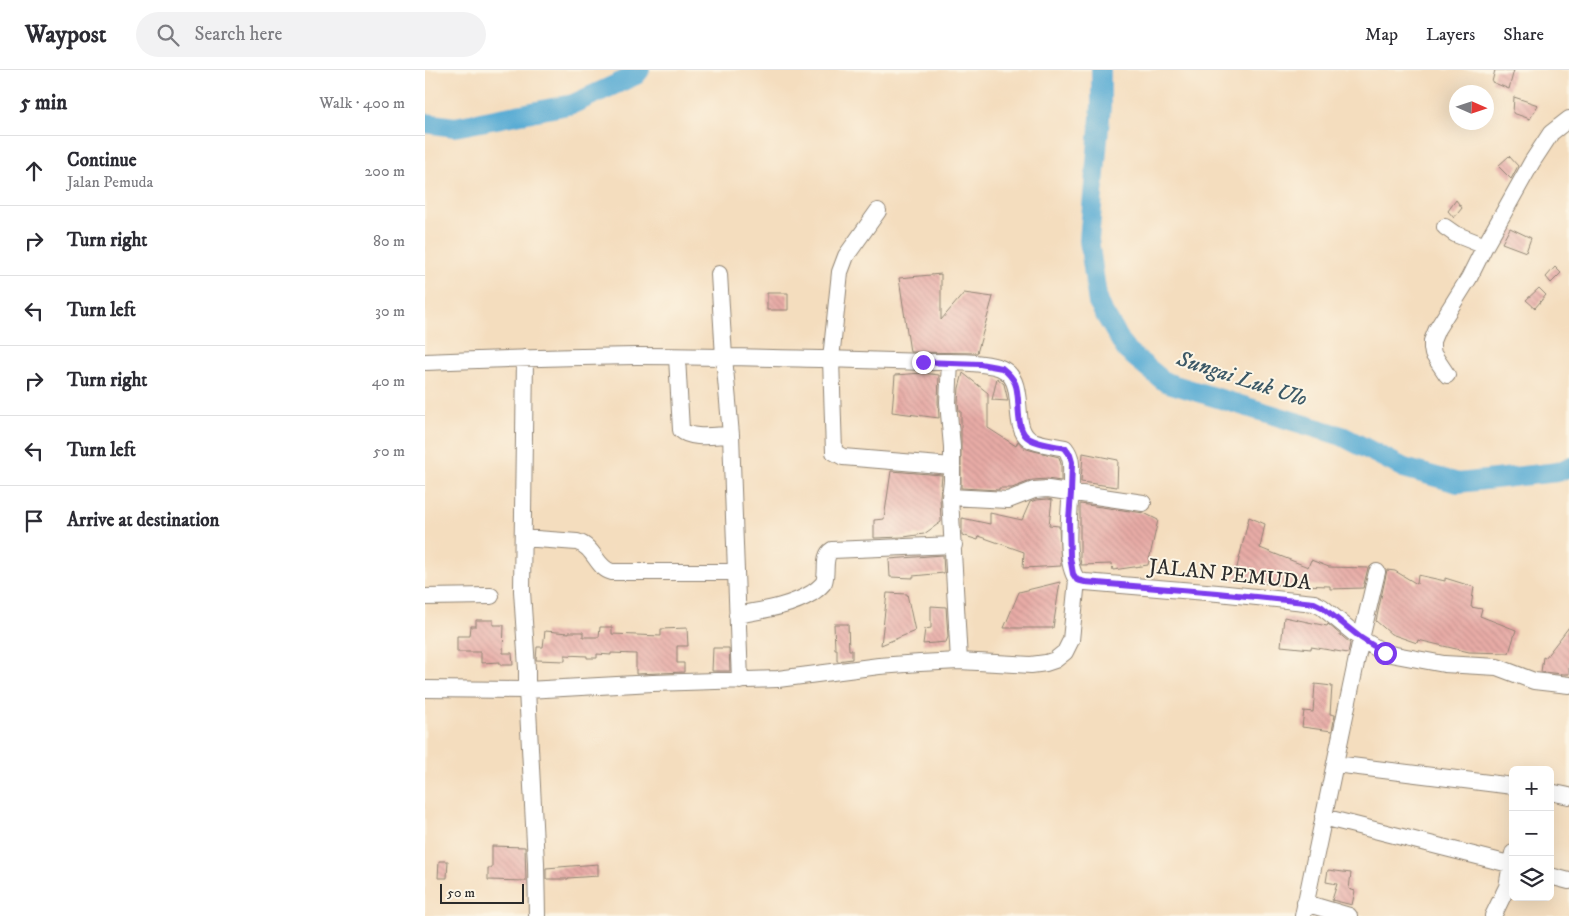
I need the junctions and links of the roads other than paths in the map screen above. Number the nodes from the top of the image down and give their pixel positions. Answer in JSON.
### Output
{"nodes":[{"id":1,"x":1569,"y":119,"type":"edge"},
{"id":2,"x":878,"y":211,"type":"dead end"},
{"id":3,"x":1445,"y":227,"type":"dead end"},
{"id":4,"x":1485,"y":246,"type":"junction"},
{"id":5,"x":719,"y":274,"type":"dead end"},
{"id":6,"x":677,"y":356,"type":"junction"},
{"id":7,"x":723,"y":357,"type":"junction"},
{"id":8,"x":525,"y":358,"type":"junction"},
{"id":9,"x":831,"y":359,"type":"junction"},
{"id":10,"x":425,"y":362,"type":"edge"},
{"id":11,"x":950,"y":362,"type":"junction"},
{"id":12,"x":1447,"y":375,"type":"dead end"},
{"id":13,"x":731,"y":435,"type":"junction"},
{"id":14,"x":952,"y":466,"type":"junction"},
{"id":15,"x":1071,"y":493,"type":"junction"},
{"id":16,"x":950,"y":497,"type":"junction"},
{"id":17,"x":1143,"y":504,"type":"dead end"},
{"id":18,"x":523,"y":538,"type":"junction"},
{"id":19,"x":954,"y":544,"type":"junction"},
{"id":20,"x":735,"y":572,"type":"junction"},
{"id":21,"x":1377,"y":572,"type":"dead end"},
{"id":22,"x":1077,"y":580,"type":"junction"},
{"id":23,"x":491,"y":596,"type":"dead end"},
{"id":24,"x":425,"y":597,"type":"edge"},
{"id":25,"x":737,"y":615,"type":"junction"},
{"id":26,"x":1361,"y":638,"type":"junction"},
{"id":27,"x":959,"y":661,"type":"junction"},
{"id":28,"x":740,"y":681,"type":"junction"},
{"id":29,"x":1569,"y":685,"type":"edge"},
{"id":30,"x":425,"y":689,"type":"edge"},
{"id":31,"x":527,"y":690,"type":"junction"},
{"id":32,"x":1335,"y":764,"type":"junction"},
{"id":33,"x":1509,"y":786,"type":"edge"},
{"id":34,"x":1554,"y":793,"type":"edge"},
{"id":35,"x":1569,"y":796,"type":"edge"},
{"id":36,"x":1323,"y":817,"type":"junction"},
{"id":37,"x":1509,"y":860,"type":"edge"},
{"id":38,"x":1509,"y":877,"type":"edge"},
{"id":39,"x":1554,"y":877,"type":"edge"},
{"id":40,"x":1569,"y":881,"type":"edge"},
{"id":41,"x":1304,"y":909,"type":"edge"},
{"id":42,"x":537,"y":916,"type":"edge"},
{"id":43,"x":1349,"y":916,"type":"edge"},
{"id":44,"x":1493,"y":916,"type":"edge"}],
"edges":[{"from":1,"to":4,"type":"street"},
{"from":2,"to":9,"type":"street"},
{"from":3,"to":4,"type":"street"},
{"from":4,"to":12,"type":"street"},
{"from":5,"to":7,"type":"street"},
{"from":6,"to":7,"type":"street"},
{"from":6,"to":8,"type":"street"},
{"from":6,"to":13,"type":"street"},
{"from":7,"to":9,"type":"street"},
{"from":7,"to":13,"type":"street"},
{"from":8,"to":10,"type":"street"},
{"from":8,"to":18,"type":"street"},
{"from":9,"to":11,"type":"street"},
{"from":9,"to":14,"type":"street"},
{"from":11,"to":14,"type":"street"},
{"from":11,"to":15,"type":"street"},
{"from":13,"to":20,"type":"street"},
{"from":14,"to":16,"type":"street"},
{"from":15,"to":16,"type":"street"},
{"from":15,"to":17,"type":"street"},
{"from":15,"to":22,"type":"street"},
{"from":16,"to":19,"type":"street"},
{"from":18,"to":20,"type":"street"},
{"from":18,"to":31,"type":"street"},
{"from":19,"to":25,"type":"street"},
{"from":19,"to":27,"type":"street"},
{"from":20,"to":25,"type":"street"},
{"from":21,"to":26,"type":"street"},
{"from":22,"to":26,"type":"street","name":"JALAN PEMUDA"},
{"from":22,"to":27,"type":"street"},
{"from":23,"to":24,"type":"street"},
{"from":25,"to":28,"type":"street"},
{"from":26,"to":29,"type":"street","name":"JALAN PEMUDA"},
{"from":26,"to":32,"type":"street"},
{"from":27,"to":28,"type":"street"},
{"from":28,"to":31,"type":"street"},
{"from":30,"to":31,"type":"street"},
{"from":31,"to":42,"type":"street"},
{"from":32,"to":33,"type":"street"},
{"from":32,"to":36,"type":"street"},
{"from":34,"to":35,"type":"street"},
{"from":36,"to":37,"type":"street"},
{"from":36,"to":41,"type":"street"},
{"from":38,"to":44,"type":"street"},
{"from":39,"to":40,"type":"street"},
{"from":41,"to":43,"type":"street"}]}
